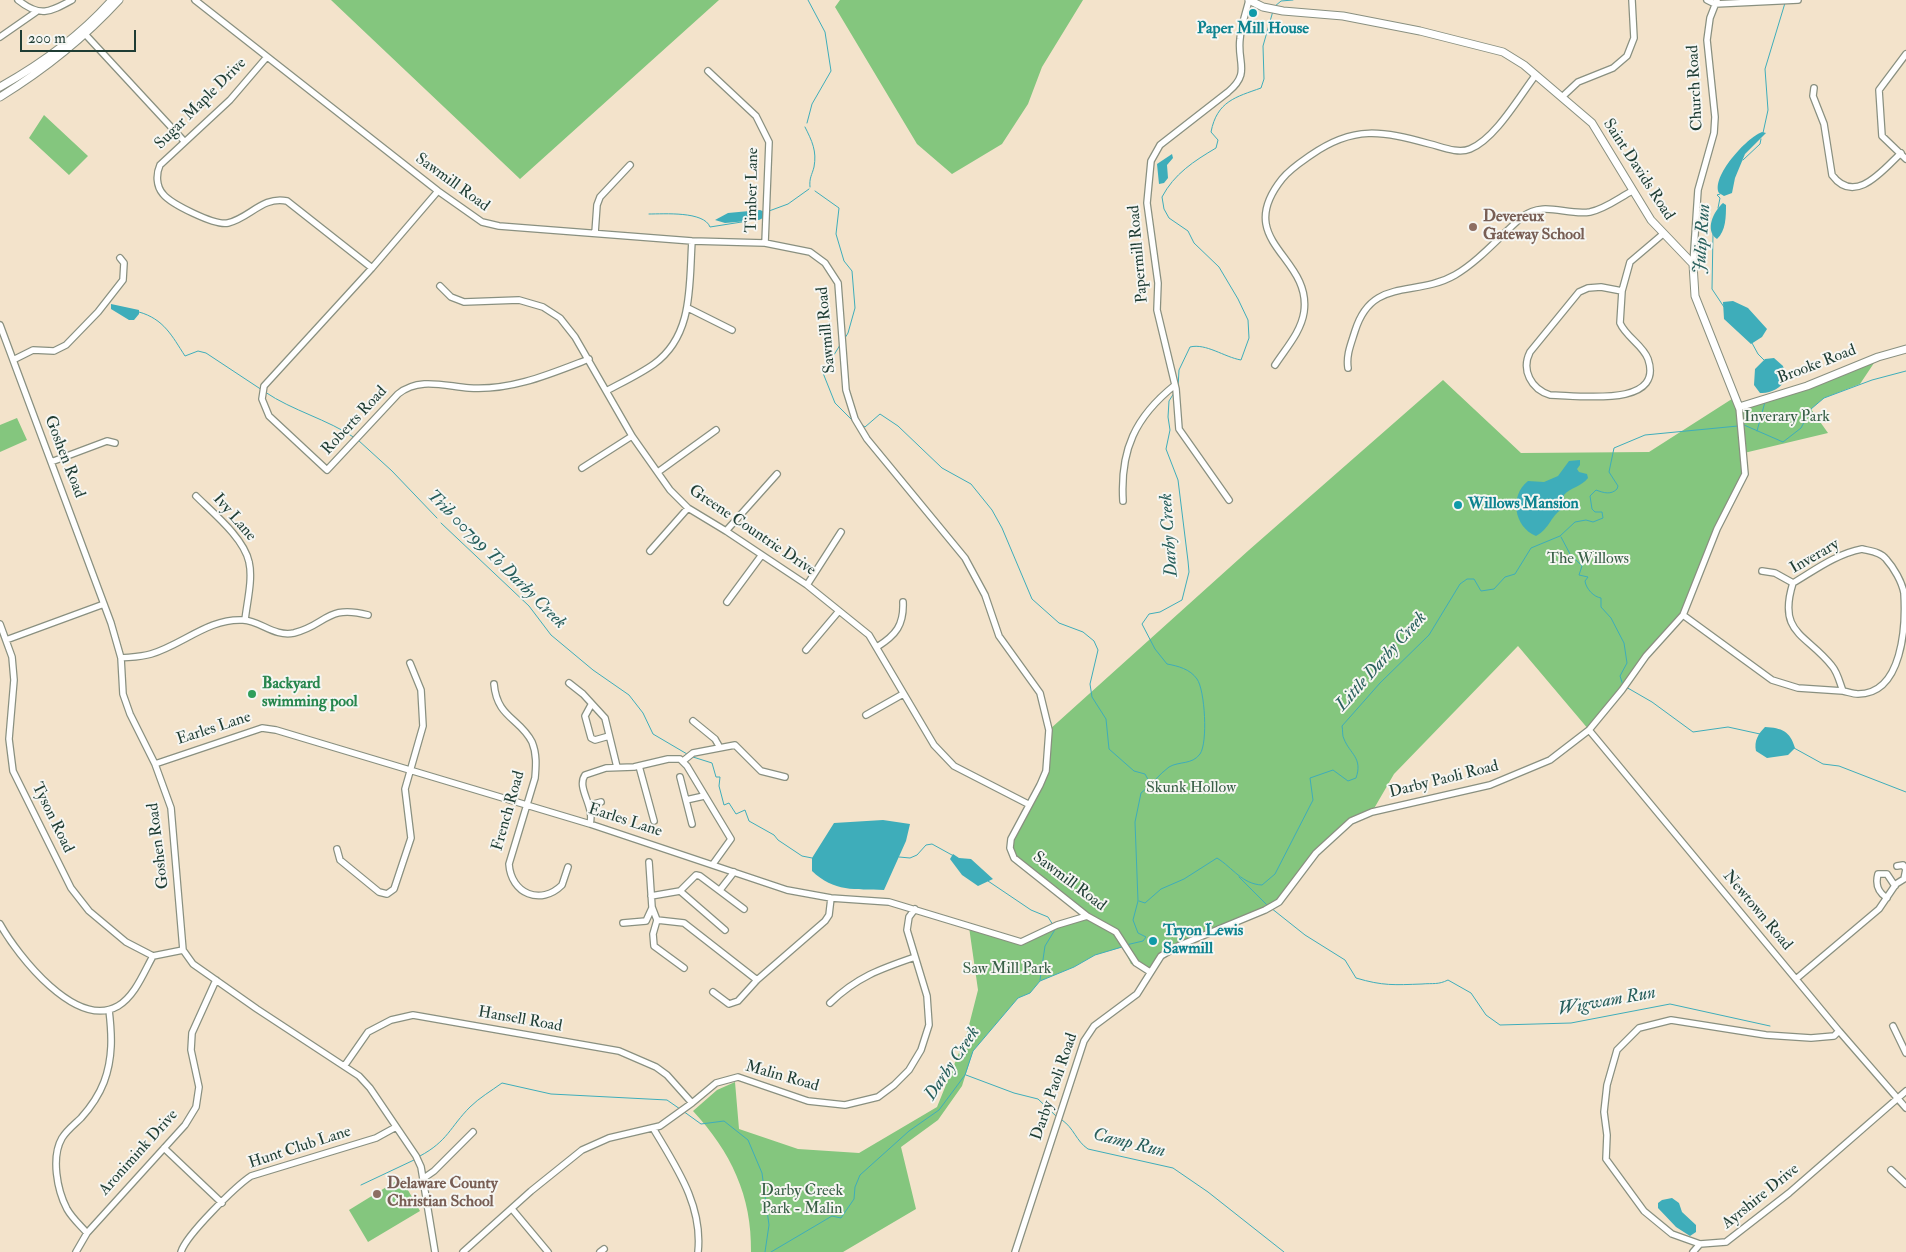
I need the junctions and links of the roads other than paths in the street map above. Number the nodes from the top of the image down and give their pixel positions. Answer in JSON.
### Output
{"nodes":[{"id":1,"x":18,"y":0,"type":"edge"},
{"id":2,"x":112,"y":0,"type":"edge"},
{"id":3,"x":119,"y":0,"type":"edge"},
{"id":4,"x":195,"y":0,"type":"edge"},
{"id":5,"x":1249,"y":0,"type":"edge"},
{"id":6,"x":1632,"y":0,"type":"edge"},
{"id":7,"x":1707,"y":0,"type":"edge"},
{"id":8,"x":1798,"y":0,"type":"edge"},
{"id":9,"x":70,"y":1,"type":"edge"},
{"id":10,"x":1716,"y":2,"type":"edge"},
{"id":11,"x":36,"y":12,"type":"junction"},
{"id":12,"x":84,"y":34,"type":"junction"},
{"id":13,"x":0,"y":37,"type":"edge"},
{"id":14,"x":1906,"y":54,"type":"edge"},
{"id":15,"x":266,"y":58,"type":"junction"},
{"id":16,"x":708,"y":71,"type":"dead end"},
{"id":17,"x":1535,"y":76,"type":"junction"},
{"id":18,"x":13,"y":84,"type":"junction"},
{"id":19,"x":0,"y":87,"type":"edge"},
{"id":20,"x":1814,"y":88,"type":"dead end"},
{"id":21,"x":0,"y":97,"type":"edge"},
{"id":22,"x":1562,"y":97,"type":"junction"},
{"id":23,"x":184,"y":141,"type":"junction"},
{"id":24,"x":1901,"y":153,"type":"junction"},
{"id":25,"x":1906,"y":159,"type":"edge"},
{"id":26,"x":630,"y":165,"type":"dead end"},
{"id":27,"x":438,"y":191,"type":"junction"},
{"id":28,"x":1632,"y":191,"type":"junction"},
{"id":29,"x":595,"y":233,"type":"junction"},
{"id":30,"x":1663,"y":234,"type":"junction"},
{"id":31,"x":692,"y":241,"type":"junction"},
{"id":32,"x":765,"y":243,"type":"junction"},
{"id":33,"x":120,"y":258,"type":"dead end"},
{"id":34,"x":1693,"y":264,"type":"junction"},
{"id":35,"x":372,"y":268,"type":"junction"},
{"id":36,"x":440,"y":286,"type":"dead end"},
{"id":37,"x":1622,"y":291,"type":"junction"},
{"id":38,"x":688,"y":308,"type":"junction"},
{"id":39,"x":0,"y":326,"type":"edge"},
{"id":40,"x":732,"y":330,"type":"dead end"},
{"id":41,"x":1906,"y":350,"type":"edge"},
{"id":42,"x":588,"y":359,"type":"junction"},
{"id":43,"x":13,"y":360,"type":"junction"},
{"id":44,"x":1275,"y":364,"type":"dead end"},
{"id":45,"x":1348,"y":368,"type":"dead end"},
{"id":46,"x":1175,"y":387,"type":"junction"},
{"id":47,"x":608,"y":390,"type":"junction"},
{"id":48,"x":1739,"y":407,"type":"junction"},
{"id":49,"x":716,"y":430,"type":"dead end"},
{"id":50,"x":632,"y":436,"type":"junction"},
{"id":51,"x":115,"y":443,"type":"dead end"},
{"id":52,"x":52,"y":462,"type":"junction"},
{"id":53,"x":582,"y":468,"type":"dead end"},
{"id":54,"x":658,"y":472,"type":"junction"},
{"id":55,"x":777,"y":474,"type":"dead end"},
{"id":56,"x":196,"y":496,"type":"dead end"},
{"id":57,"x":1229,"y":500,"type":"dead end"},
{"id":58,"x":1123,"y":501,"type":"dead end"},
{"id":59,"x":688,"y":508,"type":"junction"},
{"id":60,"x":726,"y":530,"type":"junction"},
{"id":61,"x":840,"y":532,"type":"dead end"},
{"id":62,"x":650,"y":551,"type":"dead end"},
{"id":63,"x":761,"y":556,"type":"junction"},
{"id":64,"x":1762,"y":571,"type":"dead end"},
{"id":65,"x":1793,"y":583,"type":"junction"},
{"id":66,"x":807,"y":585,"type":"junction"},
{"id":67,"x":727,"y":602,"type":"dead end"},
{"id":68,"x":903,"y":602,"type":"dead end"},
{"id":69,"x":104,"y":604,"type":"junction"},
{"id":70,"x":839,"y":611,"type":"junction"},
{"id":71,"x":368,"y":615,"type":"dead end"},
{"id":72,"x":1683,"y":615,"type":"junction"},
{"id":73,"x":245,"y":620,"type":"junction"},
{"id":74,"x":0,"y":624,"type":"edge"},
{"id":75,"x":1905,"y":625,"type":"edge"},
{"id":76,"x":6,"y":640,"type":"junction"},
{"id":77,"x":877,"y":647,"type":"junction"},
{"id":78,"x":806,"y":650,"type":"dead end"},
{"id":79,"x":121,"y":658,"type":"junction"},
{"id":80,"x":410,"y":663,"type":"dead end"},
{"id":81,"x":569,"y":683,"type":"dead end"},
{"id":82,"x":494,"y":684,"type":"dead end"},
{"id":83,"x":1843,"y":691,"type":"junction"},
{"id":84,"x":903,"y":694,"type":"junction"},
{"id":85,"x":591,"y":705,"type":"junction"},
{"id":86,"x":866,"y":715,"type":"dead end"},
{"id":87,"x":693,"y":721,"type":"dead end"},
{"id":88,"x":1589,"y":730,"type":"junction"},
{"id":89,"x":609,"y":736,"type":"junction"},
{"id":90,"x":719,"y":746,"type":"junction"},
{"id":91,"x":683,"y":761,"type":"junction"},
{"id":92,"x":155,"y":764,"type":"junction"},
{"id":93,"x":639,"y":766,"type":"junction"},
{"id":94,"x":617,"y":767,"type":"junction"},
{"id":95,"x":410,"y":770,"type":"junction"},
{"id":96,"x":680,"y":777,"type":"dead end"},
{"id":97,"x":785,"y":778,"type":"dead end"},
{"id":98,"x":704,"y":796,"type":"junction"},
{"id":99,"x":686,"y":800,"type":"junction"},
{"id":100,"x":601,"y":802,"type":"dead end"},
{"id":101,"x":526,"y":804,"type":"junction"},
{"id":102,"x":1028,"y":804,"type":"junction"},
{"id":103,"x":590,"y":805,"type":"junction"},
{"id":104,"x":654,"y":821,"type":"dead end"},
{"id":105,"x":590,"y":824,"type":"junction"},
{"id":106,"x":692,"y":824,"type":"dead end"},
{"id":107,"x":337,"y":849,"type":"dead end"},
{"id":108,"x":649,"y":862,"type":"dead end"},
{"id":109,"x":713,"y":864,"type":"junction"},
{"id":110,"x":1897,"y":866,"type":"dead end"},
{"id":111,"x":568,"y":867,"type":"dead end"},
{"id":112,"x":734,"y":872,"type":"junction"},
{"id":113,"x":1895,"y":886,"type":"junction"},
{"id":114,"x":720,"y":890,"type":"junction"},
{"id":115,"x":680,"y":891,"type":"junction"},
{"id":116,"x":651,"y":896,"type":"junction"},
{"id":117,"x":831,"y":898,"type":"junction"},
{"id":118,"x":1888,"y":898,"type":"junction"},
{"id":119,"x":652,"y":907,"type":"junction"},
{"id":120,"x":744,"y":909,"type":"dead end"},
{"id":121,"x":915,"y":909,"type":"junction"},
{"id":122,"x":1087,"y":916,"type":"junction"},
{"id":123,"x":656,"y":920,"type":"junction"},
{"id":124,"x":623,"y":922,"type":"dead end"},
{"id":125,"x":0,"y":924,"type":"edge"},
{"id":126,"x":725,"y":930,"type":"dead end"},
{"id":127,"x":183,"y":950,"type":"junction"},
{"id":128,"x":153,"y":956,"type":"junction"},
{"id":129,"x":915,"y":958,"type":"junction"},
{"id":130,"x":684,"y":968,"type":"dead end"},
{"id":131,"x":1150,"y":972,"type":"junction"},
{"id":132,"x":1796,"y":979,"type":"junction"},
{"id":133,"x":216,"y":980,"type":"junction"},
{"id":134,"x":757,"y":980,"type":"junction"},
{"id":135,"x":713,"y":992,"type":"dead end"},
{"id":136,"x":830,"y":1003,"type":"dead end"},
{"id":137,"x":109,"y":1010,"type":"junction"},
{"id":138,"x":1893,"y":1026,"type":"dead end"},
{"id":139,"x":1839,"y":1032,"type":"junction"},
{"id":140,"x":1906,"y":1053,"type":"edge"},
{"id":141,"x":345,"y":1065,"type":"junction"},
{"id":142,"x":1906,"y":1091,"type":"edge"},
{"id":143,"x":1898,"y":1098,"type":"junction"},
{"id":144,"x":692,"y":1103,"type":"junction"},
{"id":145,"x":1906,"y":1108,"type":"edge"},
{"id":146,"x":396,"y":1127,"type":"junction"},
{"id":147,"x":653,"y":1128,"type":"junction"},
{"id":148,"x":473,"y":1132,"type":"dead end"},
{"id":149,"x":164,"y":1148,"type":"junction"},
{"id":150,"x":1891,"y":1170,"type":"dead end"},
{"id":151,"x":424,"y":1178,"type":"junction"},
{"id":152,"x":1906,"y":1184,"type":"edge"},
{"id":153,"x":222,"y":1203,"type":"junction"},
{"id":154,"x":512,"y":1209,"type":"junction"},
{"id":155,"x":87,"y":1233,"type":"junction"},
{"id":156,"x":1700,"y":1244,"type":"junction"},
{"id":157,"x":76,"y":1252,"type":"edge"},
{"id":158,"x":181,"y":1252,"type":"edge"},
{"id":159,"x":435,"y":1252,"type":"edge"},
{"id":160,"x":463,"y":1252,"type":"edge"},
{"id":161,"x":548,"y":1252,"type":"edge"},
{"id":162,"x":698,"y":1252,"type":"edge"},
{"id":163,"x":1015,"y":1252,"type":"edge"},
{"id":164,"x":1693,"y":1252,"type":"edge"}],
"edges":[{"from":1,"to":11,"type":"street"},
{"from":2,"to":18,"type":"main road"},
{"from":3,"to":12,"type":"main road"},
{"from":4,"to":15,"type":"street","name":"Sawmill Road"},
{"from":5,"to":17,"type":"main road","name":"Saint Davids Road"},
{"from":5,"to":46,"type":"street","name":"Papermill Road"},
{"from":6,"to":22,"type":"street"},
{"from":7,"to":10,"type":"street"},
{"from":8,"to":10,"type":"street"},
{"from":9,"to":11,"type":"street"},
{"from":10,"to":34,"type":"street","name":"Church Road"},
{"from":11,"to":13,"type":"street"},
{"from":12,"to":18,"type":"main road"},
{"from":12,"to":23,"type":"street"},
{"from":14,"to":24,"type":"street"},
{"from":15,"to":23,"type":"street","name":"Sugar Maple Drive"},
{"from":15,"to":27,"type":"street","name":"Sawmill Road"},
{"from":16,"to":32,"type":"street","name":"Timber Lane"},
{"from":17,"to":22,"type":"main road","name":"Saint Davids Road"},
{"from":17,"to":44,"type":"street"},
{"from":18,"to":19,"type":"main road"},
{"from":18,"to":21,"type":"main road"},
{"from":20,"to":24,"type":"street"},
{"from":22,"to":28,"type":"main road","name":"Saint Davids Road"},
{"from":23,"to":35,"type":"street","name":"Sugar Maple Drive"},
{"from":24,"to":25,"type":"street"},
{"from":26,"to":29,"type":"street"},
{"from":27,"to":29,"type":"street","name":"Sawmill Road"},
{"from":27,"to":35,"type":"street","name":"Roberts Road"},
{"from":28,"to":30,"type":"main road","name":"Saint Davids Road"},
{"from":28,"to":45,"type":"street"},
{"from":29,"to":31,"type":"street","name":"Sawmill Road"},
{"from":30,"to":34,"type":"main road","name":"Saint Davids Road"},
{"from":30,"to":37,"type":"street"},
{"from":31,"to":32,"type":"street","name":"Sawmill Road"},
{"from":31,"to":38,"type":"street"},
{"from":32,"to":102,"type":"street","name":"Sawmill Road"},
{"from":33,"to":43,"type":"street"},
{"from":34,"to":48,"type":"main road","name":"Darby Paoli Road"},
{"from":35,"to":42,"type":"street","name":"Roberts Road"},
{"from":36,"to":42,"type":"street","name":"Greene Countrie Drive"},
{"from":37,"to":37,"type":"street"},
{"from":38,"to":40,"type":"street"},
{"from":38,"to":47,"type":"street"},
{"from":39,"to":43,"type":"street","name":"Goshen Road"},
{"from":41,"to":48,"type":"main road","name":"Brooke Road"},
{"from":42,"to":47,"type":"street","name":"Greene Countrie Drive"},
{"from":43,"to":52,"type":"street","name":"Goshen Road"},
{"from":46,"to":57,"type":"street","name":"Papermill Road"},
{"from":46,"to":58,"type":"street"},
{"from":47,"to":50,"type":"street","name":"Greene Countrie Drive"},
{"from":48,"to":72,"type":"street","name":"Darby Paoli Road"},
{"from":49,"to":54,"type":"street"},
{"from":50,"to":53,"type":"street"},
{"from":50,"to":54,"type":"street","name":"Greene Countrie Drive"},
{"from":51,"to":52,"type":"street"},
{"from":52,"to":69,"type":"street","name":"Goshen Road"},
{"from":54,"to":59,"type":"street","name":"Greene Countrie Drive"},
{"from":55,"to":60,"type":"street"},
{"from":56,"to":73,"type":"street","name":"Ivy Lane"},
{"from":59,"to":60,"type":"street","name":"Greene Countrie Drive"},
{"from":59,"to":62,"type":"street"},
{"from":60,"to":63,"type":"street","name":"Greene Countrie Drive"},
{"from":61,"to":66,"type":"street"},
{"from":63,"to":66,"type":"street","name":"Greene Countrie Drive"},
{"from":63,"to":67,"type":"street"},
{"from":64,"to":65,"type":"street"},
{"from":65,"to":75,"type":"street","name":"Inverary"},
{"from":65,"to":83,"type":"street","name":"Inverary"},
{"from":66,"to":70,"type":"street","name":"Greene Countrie Drive"},
{"from":68,"to":77,"type":"street"},
{"from":69,"to":76,"type":"street"},
{"from":69,"to":79,"type":"street","name":"Goshen Road"},
{"from":70,"to":77,"type":"street","name":"Greene Countrie Drive"},
{"from":70,"to":78,"type":"street"},
{"from":71,"to":73,"type":"street"},
{"from":72,"to":83,"type":"street","name":"Inverary"},
{"from":72,"to":88,"type":"street","name":"Darby Paoli Road"},
{"from":73,"to":79,"type":"street"},
{"from":74,"to":76,"type":"street","name":"Tyson Road"},
{"from":75,"to":83,"type":"street","name":"Inverary"},
{"from":76,"to":128,"type":"street","name":"Tyson Road"},
{"from":77,"to":84,"type":"street","name":"Greene Countrie Drive"},
{"from":79,"to":92,"type":"street","name":"Goshen Road"},
{"from":80,"to":95,"type":"street"},
{"from":81,"to":85,"type":"street"},
{"from":82,"to":101,"type":"street","name":"French Road"},
{"from":84,"to":86,"type":"street"},
{"from":84,"to":102,"type":"street","name":"Greene Countrie Drive"},
{"from":85,"to":89,"type":"street"},
{"from":85,"to":89,"type":"street"},
{"from":87,"to":90,"type":"street"},
{"from":88,"to":131,"type":"street","name":"Darby Paoli Road"},
{"from":88,"to":132,"type":"street","name":"Newtown Road"},
{"from":89,"to":94,"type":"street"},
{"from":90,"to":91,"type":"street"},
{"from":90,"to":97,"type":"street"},
{"from":91,"to":93,"type":"street"},
{"from":91,"to":98,"type":"street"},
{"from":92,"to":95,"type":"street","name":"Earles Lane"},
{"from":92,"to":127,"type":"street","name":"Goshen Road"},
{"from":93,"to":94,"type":"street"},
{"from":93,"to":104,"type":"street"},
{"from":94,"to":103,"type":"street"},
{"from":95,"to":101,"type":"street","name":"Earles Lane"},
{"from":95,"to":107,"type":"street"},
{"from":96,"to":99,"type":"street"},
{"from":98,"to":99,"type":"street"},
{"from":98,"to":109,"type":"street"},
{"from":99,"to":106,"type":"street"},
{"from":100,"to":103,"type":"street"},
{"from":101,"to":105,"type":"street","name":"Earles Lane"},
{"from":101,"to":111,"type":"street","name":"French Road"},
{"from":102,"to":122,"type":"street","name":"Sawmill Road"},
{"from":103,"to":105,"type":"street"},
{"from":105,"to":109,"type":"street","name":"Earles Lane"},
{"from":108,"to":116,"type":"street"},
{"from":109,"to":112,"type":"street","name":"Earles Lane"},
{"from":110,"to":113,"type":"street"},
{"from":112,"to":114,"type":"street"},
{"from":112,"to":117,"type":"street","name":"Earles Lane"},
{"from":113,"to":118,"type":"street"},
{"from":113,"to":118,"type":"street"},
{"from":114,"to":115,"type":"street"},
{"from":114,"to":120,"type":"street"},
{"from":115,"to":116,"type":"street"},
{"from":115,"to":126,"type":"street"},
{"from":116,"to":119,"type":"street"},
{"from":117,"to":121,"type":"street","name":"Earles Lane"},
{"from":117,"to":134,"type":"street"},
{"from":118,"to":132,"type":"street"},
{"from":119,"to":123,"type":"street"},
{"from":119,"to":124,"type":"street"},
{"from":121,"to":122,"type":"street","name":"Earles Lane"},
{"from":121,"to":129,"type":"street","name":"Malin Road"},
{"from":122,"to":131,"type":"street","name":"Sawmill Road"},
{"from":123,"to":130,"type":"street"},
{"from":123,"to":134,"type":"street"},
{"from":125,"to":137,"type":"street"},
{"from":127,"to":128,"type":"street"},
{"from":127,"to":133,"type":"street"},
{"from":128,"to":137,"type":"street"},
{"from":129,"to":136,"type":"street"},
{"from":129,"to":144,"type":"street","name":"Malin Road"},
{"from":131,"to":163,"type":"street","name":"Darby Paoli Road"},
{"from":132,"to":139,"type":"street","name":"Newtown Road"},
{"from":133,"to":141,"type":"street"},
{"from":133,"to":149,"type":"street","name":"Aronimink Drive"},
{"from":134,"to":135,"type":"street"},
{"from":137,"to":155,"type":"street"},
{"from":138,"to":140,"type":"street"},
{"from":139,"to":143,"type":"street","name":"Newtown Road"},
{"from":139,"to":156,"type":"street","name":"Ayrshire Drive"},
{"from":141,"to":144,"type":"street","name":"Hansell Road"},
{"from":141,"to":146,"type":"street"},
{"from":142,"to":143,"type":"street","name":"Ayrshire Drive"},
{"from":143,"to":145,"type":"street","name":"Newtown Road"},
{"from":143,"to":156,"type":"street","name":"Ayrshire Drive"},
{"from":144,"to":147,"type":"street","name":"Malin Road"},
{"from":146,"to":151,"type":"street"},
{"from":146,"to":153,"type":"street","name":"Hunt Club Lane"},
{"from":147,"to":154,"type":"street","name":"Malin Road"},
{"from":147,"to":162,"type":"street"},
{"from":148,"to":151,"type":"street"},
{"from":149,"to":153,"type":"street"},
{"from":149,"to":155,"type":"street","name":"Aronimink Drive"},
{"from":150,"to":152,"type":"street"},
{"from":151,"to":159,"type":"street"},
{"from":153,"to":158,"type":"street","name":"Hunt Club Lane"},
{"from":154,"to":160,"type":"street","name":"Malin Road"},
{"from":154,"to":161,"type":"street"},
{"from":155,"to":157,"type":"street","name":"Aronimink Drive"},
{"from":156,"to":164,"type":"street"}]}
